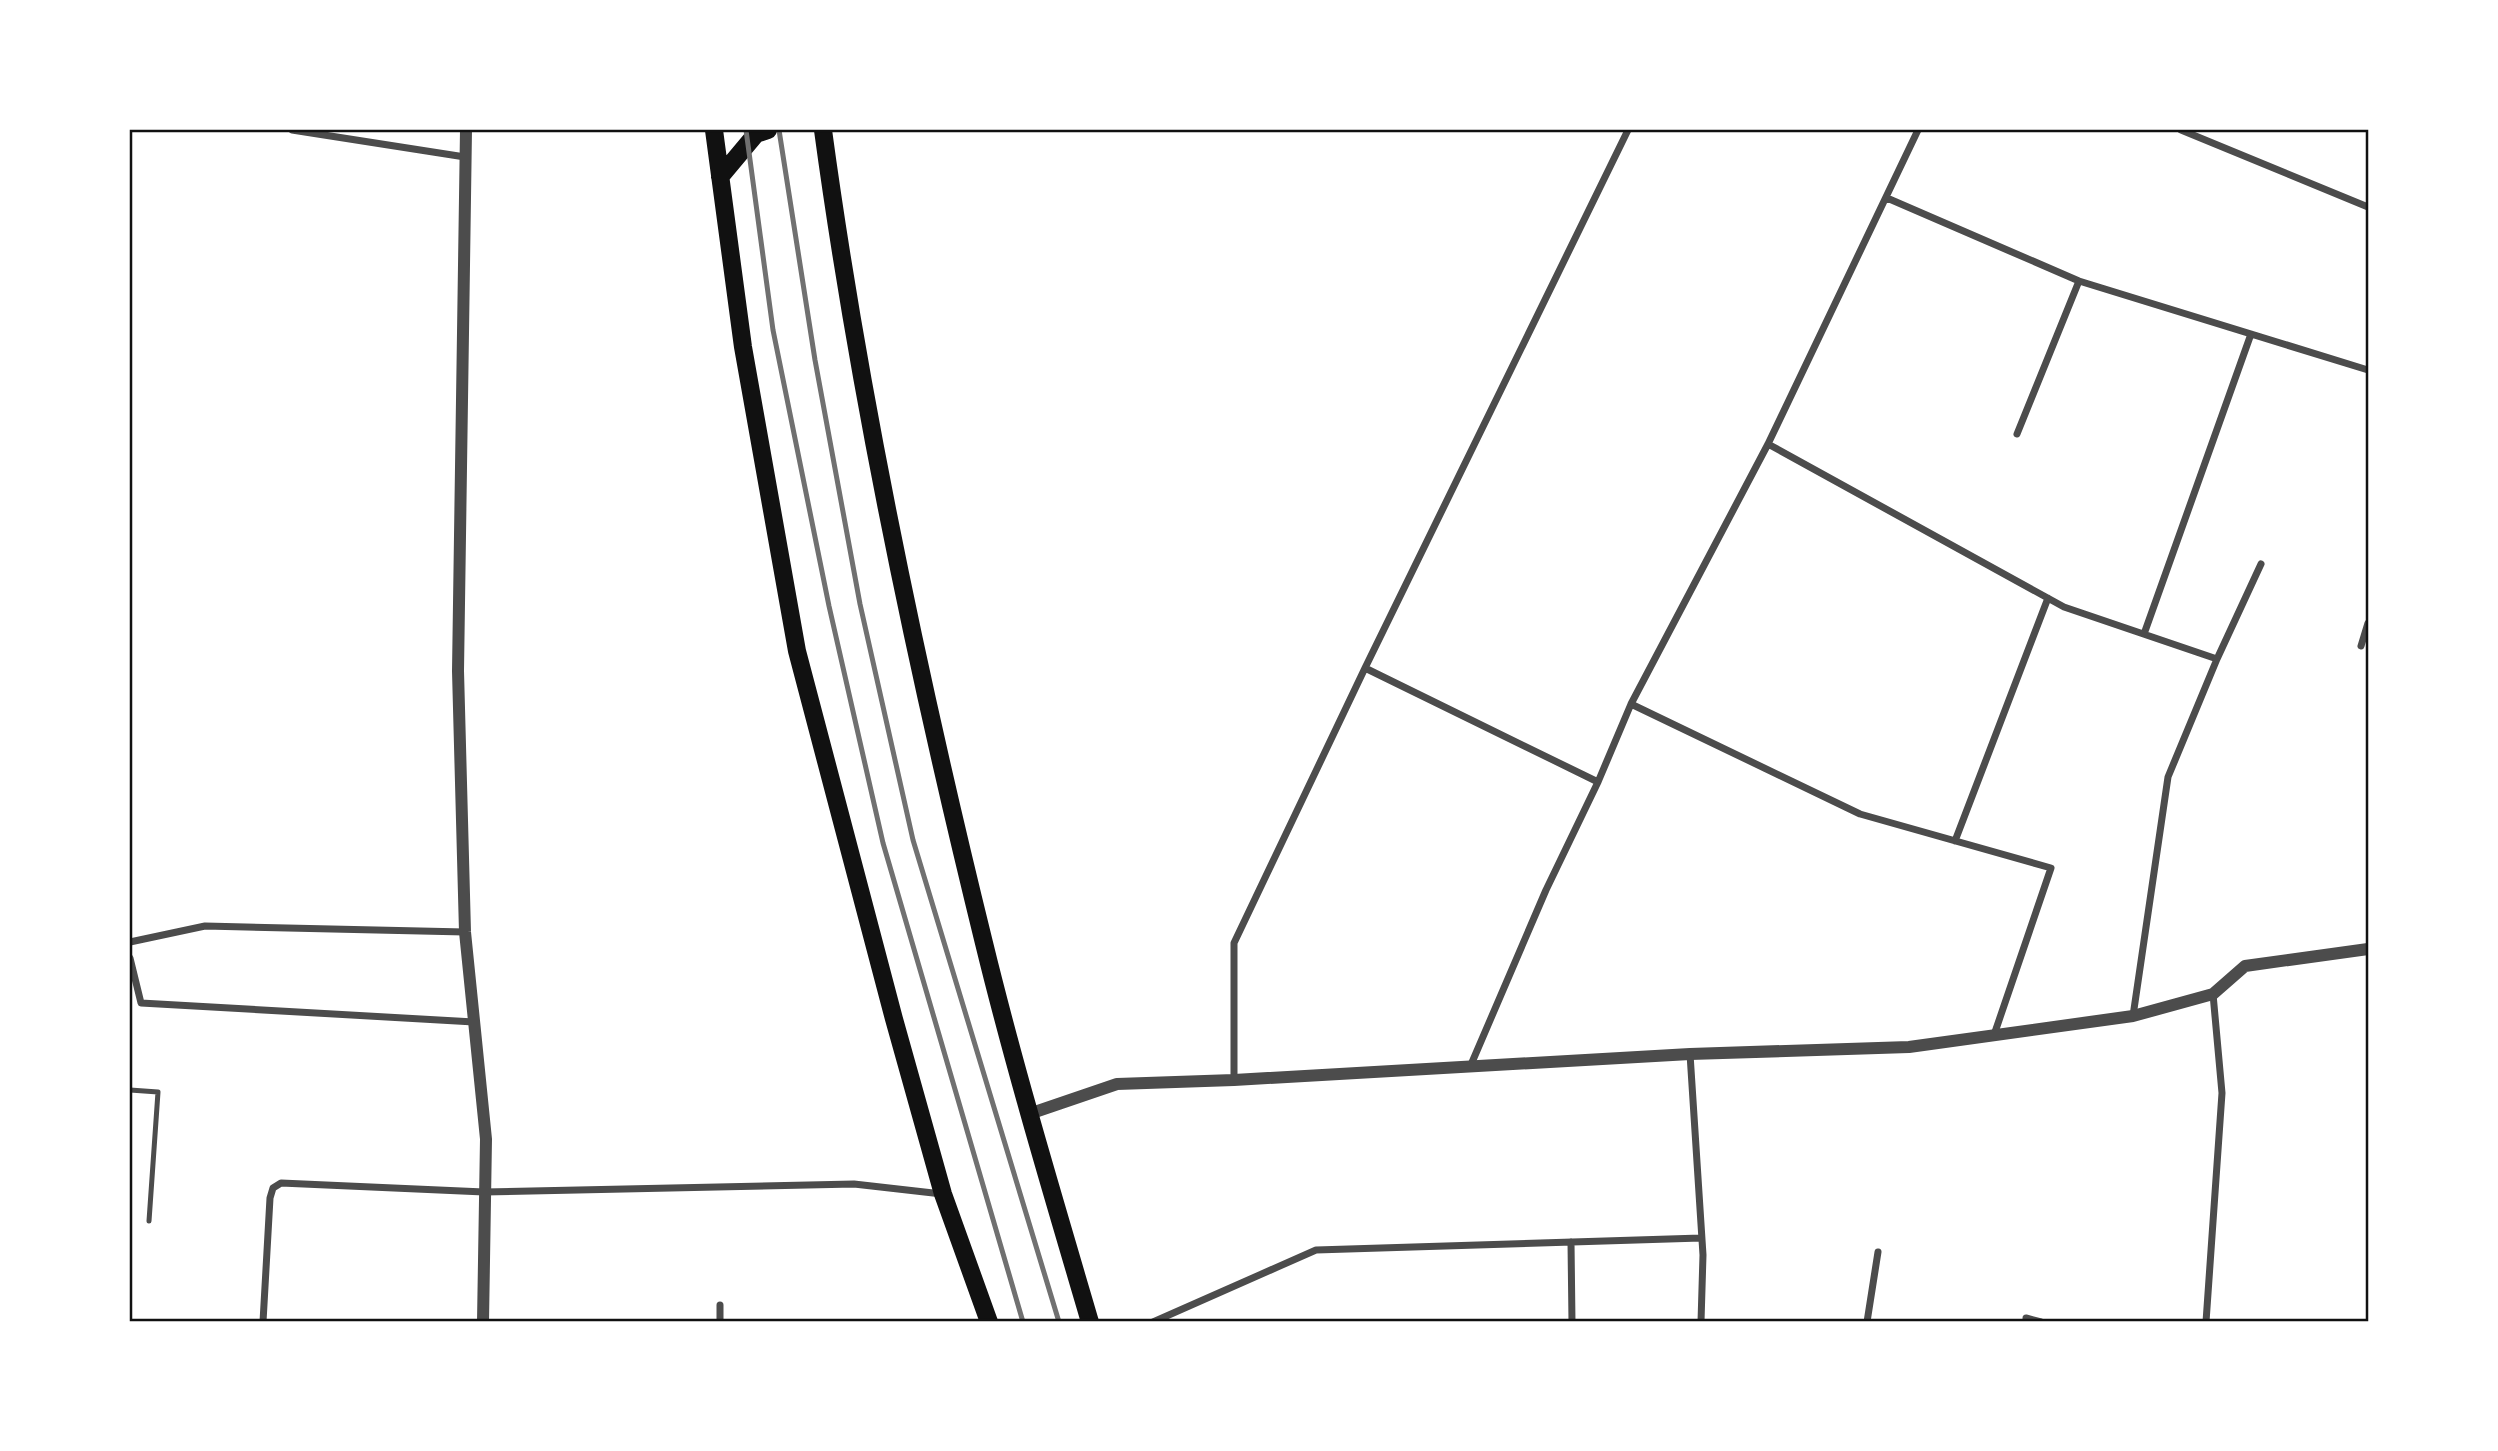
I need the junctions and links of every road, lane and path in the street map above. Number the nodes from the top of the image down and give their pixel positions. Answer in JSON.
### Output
{"nodes":[{"id":1,"x":292,"y":130,"type":"edge"},
{"id":2,"x":466,"y":130,"type":"edge"},
{"id":3,"x":714,"y":130,"type":"edge"},
{"id":4,"x":768,"y":130,"type":"edge"},
{"id":5,"x":806,"y":130,"type":"edge"},
{"id":6,"x":1628,"y":130,"type":"edge"},
{"id":7,"x":1918,"y":130,"type":"edge"},
{"id":8,"x":2181,"y":130,"type":"edge"},
{"id":9,"x":824,"y":134,"type":"edge"},
{"id":10,"x":465,"y":157,"type":"junction"},
{"id":11,"x":720,"y":177,"type":"junction"},
{"id":12,"x":1887,"y":198,"type":"junction"},
{"id":13,"x":2368,"y":207,"type":"edge"},
{"id":14,"x":2079,"y":281,"type":"junction"},
{"id":15,"x":2251,"y":334,"type":"junction"},
{"id":16,"x":2368,"y":370,"type":"edge"},
{"id":17,"x":2017,"y":434,"type":"dead end"},
{"id":18,"x":1768,"y":444,"type":"junction"},
{"id":19,"x":2261,"y":564,"type":"dead end"},
{"id":20,"x":2049,"y":598,"type":"junction"},
{"id":21,"x":2368,"y":623,"type":"edge"},
{"id":22,"x":2144,"y":634,"type":"junction"},
{"id":23,"x":2361,"y":646,"type":"dead end"},
{"id":24,"x":2217,"y":659,"type":"junction"},
{"id":25,"x":1364,"y":668,"type":"junction"},
{"id":26,"x":1631,"y":704,"type":"junction"},
{"id":27,"x":1598,"y":782,"type":"junction"},
{"id":28,"x":1955,"y":841,"type":"junction"},
{"id":29,"x":465,"y":932,"type":"junction"},
{"id":30,"x":130,"y":942,"type":"edge"},
{"id":31,"x":2368,"y":949,"type":"edge"},
{"id":32,"x":130,"y":958,"type":"edge"},
{"id":33,"x":2213,"y":994,"type":"junction"},
{"id":34,"x":2133,"y":1016,"type":"junction"},
{"id":35,"x":474,"y":1022,"type":"junction"},
{"id":36,"x":1993,"y":1036,"type":"junction"},
{"id":37,"x":1690,"y":1054,"type":"junction"},
{"id":38,"x":1470,"y":1067,"type":"junction"},
{"id":39,"x":1234,"y":1080,"type":"junction"},
{"id":40,"x":130,"y":1090,"type":"edge"},
{"id":41,"x":1029,"y":1114,"type":"junction"},
{"id":42,"x":484,"y":1192,"type":"junction"},
{"id":43,"x":943,"y":1194,"type":"junction"},
{"id":44,"x":149,"y":1221,"type":"dead end"},
{"id":45,"x":1701,"y":1238,"type":"junction"},
{"id":46,"x":1571,"y":1242,"type":"junction"},
{"id":47,"x":1878,"y":1252,"type":"dead end"},
{"id":48,"x":720,"y":1306,"type":"dead end"},
{"id":49,"x":263,"y":1321,"type":"edge"},
{"id":50,"x":483,"y":1321,"type":"edge"},
{"id":51,"x":720,"y":1321,"type":"edge"},
{"id":52,"x":989,"y":1321,"type":"edge"},
{"id":53,"x":1090,"y":1321,"type":"edge"},
{"id":54,"x":1153,"y":1321,"type":"edge"},
{"id":55,"x":1572,"y":1321,"type":"edge"},
{"id":56,"x":1701,"y":1321,"type":"edge"},
{"id":57,"x":1867,"y":1321,"type":"edge"},
{"id":58,"x":2026,"y":1321,"type":"edge"},
{"id":59,"x":2041,"y":1321,"type":"edge"},
{"id":60,"x":2206,"y":1321,"type":"edge"}],
"edges":[{"from":1,"to":10,"type":"street"},
{"from":2,"to":10,"type":"street"},
{"from":3,"to":11,"type":"main road"},
{"from":4,"to":11,"type":"main road"},
{"from":5,"to":9,"type":"main road"},
{"from":6,"to":25,"type":"street"},
{"from":7,"to":12,"type":"street"},
{"from":8,"to":13,"type":"street"},
{"from":9,"to":41,"type":"main road"},
{"from":10,"to":29,"type":"street"},
{"from":11,"to":43,"type":"main road"},
{"from":12,"to":14,"type":"street"},
{"from":12,"to":18,"type":"street"},
{"from":14,"to":15,"type":"street"},
{"from":14,"to":17,"type":"street"},
{"from":15,"to":16,"type":"street"},
{"from":15,"to":22,"type":"street"},
{"from":18,"to":20,"type":"street"},
{"from":18,"to":26,"type":"street"},
{"from":19,"to":24,"type":"street"},
{"from":20,"to":22,"type":"street"},
{"from":20,"to":28,"type":"street"},
{"from":21,"to":23,"type":"street"},
{"from":22,"to":24,"type":"street"},
{"from":24,"to":34,"type":"street"},
{"from":25,"to":27,"type":"street"},
{"from":25,"to":39,"type":"street"},
{"from":26,"to":27,"type":"street"},
{"from":26,"to":28,"type":"street"},
{"from":27,"to":38,"type":"street"},
{"from":28,"to":36,"type":"street"},
{"from":29,"to":30,"type":"street"},
{"from":29,"to":35,"type":"street"},
{"from":31,"to":33,"type":"street"},
{"from":32,"to":35,"type":"street"},
{"from":33,"to":34,"type":"street"},
{"from":33,"to":60,"type":"street"},
{"from":34,"to":36,"type":"street"},
{"from":35,"to":42,"type":"street"},
{"from":36,"to":37,"type":"street"},
{"from":37,"to":38,"type":"street"},
{"from":37,"to":45,"type":"street"},
{"from":38,"to":39,"type":"street"},
{"from":39,"to":41,"type":"street"},
{"from":40,"to":44,"type":"lane"},
{"from":41,"to":53,"type":"main road"},
{"from":42,"to":43,"type":"street"},
{"from":42,"to":49,"type":"street"},
{"from":42,"to":50,"type":"street"},
{"from":43,"to":52,"type":"main road"},
{"from":45,"to":46,"type":"street"},
{"from":45,"to":56,"type":"street"},
{"from":46,"to":54,"type":"street"},
{"from":46,"to":55,"type":"street"},
{"from":47,"to":57,"type":"street"},
{"from":48,"to":51,"type":"street"},
{"from":58,"to":59,"type":"street"}]}
